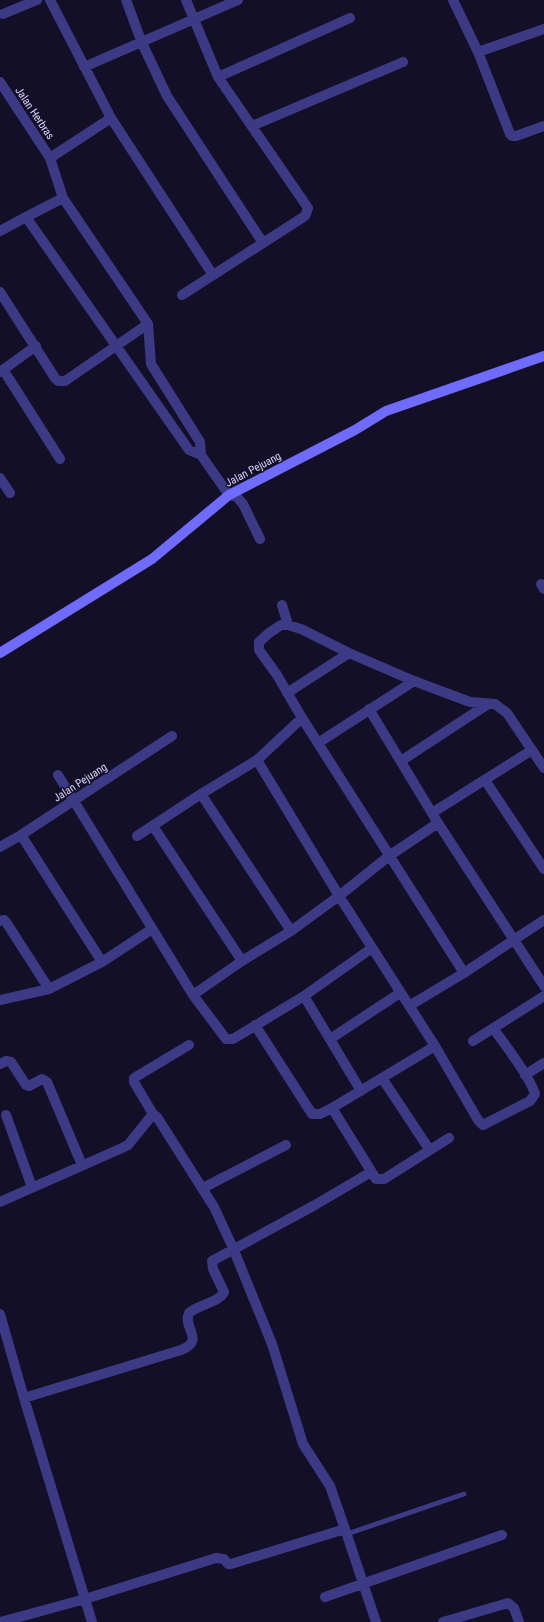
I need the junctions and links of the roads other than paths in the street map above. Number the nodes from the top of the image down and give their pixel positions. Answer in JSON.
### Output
{"nodes":[{"id":1,"x":36,"y":0,"type":"edge"},
{"id":2,"x":50,"y":0,"type":"edge"},
{"id":3,"x":126,"y":0,"type":"edge"},
{"id":4,"x":186,"y":0,"type":"edge"},
{"id":5,"x":238,"y":0,"type":"edge"},
{"id":6,"x":453,"y":0,"type":"edge"},
{"id":7,"x":3,"y":14,"type":"dead end"},
{"id":8,"x":350,"y":18,"type":"dead end"},
{"id":9,"x":194,"y":20,"type":"junction"},
{"id":10,"x":544,"y":29,"type":"edge"},
{"id":11,"x":142,"y":43,"type":"junction"},
{"id":12,"x":478,"y":52,"type":"junction"},
{"id":13,"x":403,"y":62,"type":"dead end"},
{"id":14,"x":84,"y":67,"type":"junction"},
{"id":15,"x":218,"y":77,"type":"junction"},
{"id":16,"x":0,"y":82,"type":"edge"},
{"id":17,"x":111,"y":118,"type":"junction"},
{"id":18,"x":252,"y":126,"type":"junction"},
{"id":19,"x":544,"y":126,"type":"edge"},
{"id":20,"x":50,"y":158,"type":"junction"},
{"id":21,"x":63,"y":198,"type":"junction"},
{"id":22,"x":26,"y":218,"type":"junction"},
{"id":23,"x":0,"y":231,"type":"edge"},
{"id":24,"x":263,"y":243,"type":"junction"},
{"id":25,"x":213,"y":275,"type":"junction"},
{"id":26,"x":1,"y":295,"type":"edge"},
{"id":27,"x":182,"y":295,"type":"dead end"},
{"id":28,"x":148,"y":324,"type":"junction"},
{"id":29,"x":36,"y":346,"type":"junction"},
{"id":30,"x":116,"y":347,"type":"junction"},
{"id":31,"x":544,"y":356,"type":"edge"},
{"id":32,"x":151,"y":364,"type":"junction"},
{"id":33,"x":2,"y":372,"type":"edge"},
{"id":34,"x":136,"y":374,"type":"junction"},
{"id":35,"x":201,"y":455,"type":"junction"},
{"id":36,"x":60,"y":459,"type":"dead end"},
{"id":37,"x":0,"y":478,"type":"edge"},
{"id":38,"x":10,"y":493,"type":"dead end"},
{"id":39,"x":229,"y":495,"type":"junction"},
{"id":40,"x":260,"y":539,"type":"dead end"},
{"id":41,"x":282,"y":605,"type":"dead end"},
{"id":42,"x":288,"y":625,"type":"junction"},
{"id":43,"x":0,"y":653,"type":"edge"},
{"id":44,"x":349,"y":653,"type":"junction"},
{"id":45,"x":414,"y":681,"type":"junction"},
{"id":46,"x":287,"y":692,"type":"junction"},
{"id":47,"x":488,"y":704,"type":"junction"},
{"id":48,"x":369,"y":709,"type":"junction"},
{"id":49,"x":302,"y":718,"type":"junction"},
{"id":50,"x":172,"y":736,"type":"dead end"},
{"id":51,"x":318,"y":743,"type":"junction"},
{"id":52,"x":532,"y":750,"type":"junction"},
{"id":53,"x":257,"y":760,"type":"junction"},
{"id":54,"x":401,"y":761,"type":"junction"},
{"id":55,"x":544,"y":768,"type":"edge"},
{"id":56,"x":58,"y":775,"type":"dead end"},
{"id":57,"x":485,"y":780,"type":"junction"},
{"id":58,"x":201,"y":794,"type":"junction"},
{"id":59,"x":73,"y":800,"type":"junction"},
{"id":60,"x":432,"y":813,"type":"junction"},
{"id":61,"x":438,"y":823,"type":"junction"},
{"id":62,"x":153,"y":826,"type":"junction"},
{"id":63,"x":22,"y":835,"type":"junction"},
{"id":64,"x":137,"y":836,"type":"dead end"},
{"id":65,"x":0,"y":847,"type":"edge"},
{"id":66,"x":389,"y":856,"type":"junction"},
{"id":67,"x":544,"y":869,"type":"edge"},
{"id":68,"x":339,"y":896,"type":"junction"},
{"id":69,"x":544,"y":920,"type":"edge"},
{"id":70,"x":0,"y":921,"type":"edge"},
{"id":71,"x":152,"y":929,"type":"junction"},
{"id":72,"x":291,"y":931,"type":"junction"},
{"id":73,"x":513,"y":940,"type":"junction"},
{"id":74,"x":372,"y":948,"type":"junction"},
{"id":75,"x":242,"y":961,"type":"junction"},
{"id":76,"x":102,"y":962,"type":"junction"},
{"id":77,"x":464,"y":973,"type":"junction"},
{"id":78,"x":544,"y":986,"type":"edge"},
{"id":79,"x":49,"y":988,"type":"junction"},
{"id":80,"x":400,"y":993,"type":"junction"},
{"id":81,"x":193,"y":995,"type":"junction"},
{"id":82,"x":304,"y":996,"type":"junction"},
{"id":83,"x":544,"y":996,"type":"edge"},
{"id":84,"x":0,"y":1000,"type":"edge"},
{"id":85,"x":409,"y":1006,"type":"junction"},
{"id":86,"x":255,"y":1024,"type":"junction"},
{"id":87,"x":493,"y":1028,"type":"junction"},
{"id":88,"x":330,"y":1039,"type":"junction"},
{"id":89,"x":473,"y":1041,"type":"dead end"},
{"id":90,"x":189,"y":1045,"type":"dead end"},
{"id":91,"x":435,"y":1046,"type":"junction"},
{"id":92,"x":544,"y":1063,"type":"edge"},
{"id":93,"x":0,"y":1064,"type":"edge"},
{"id":94,"x":525,"y":1076,"type":"junction"},
{"id":95,"x":382,"y":1078,"type":"junction"},
{"id":96,"x":361,"y":1091,"type":"junction"},
{"id":97,"x":332,"y":1108,"type":"junction"},
{"id":98,"x":153,"y":1114,"type":"junction"},
{"id":99,"x":6,"y":1115,"type":"dead end"},
{"id":100,"x":449,"y":1138,"type":"dead end"},
{"id":101,"x":286,"y":1145,"type":"dead end"},
{"id":102,"x":429,"y":1149,"type":"junction"},
{"id":103,"x":82,"y":1165,"type":"junction"},
{"id":104,"x":371,"y":1172,"type":"junction"},
{"id":105,"x":32,"y":1187,"type":"junction"},
{"id":106,"x":203,"y":1188,"type":"junction"},
{"id":107,"x":0,"y":1202,"type":"edge"},
{"id":108,"x":234,"y":1248,"type":"junction"},
{"id":109,"x":0,"y":1314,"type":"edge"},
{"id":110,"x":24,"y":1398,"type":"junction"},
{"id":111,"x":464,"y":1494,"type":"dead end"},
{"id":112,"x":346,"y":1532,"type":"junction"},
{"id":113,"x":502,"y":1535,"type":"dead end"},
{"id":114,"x":363,"y":1583,"type":"junction"},
{"id":115,"x":325,"y":1597,"type":"dead end"},
{"id":116,"x":85,"y":1598,"type":"junction"},
{"id":117,"x":1,"y":1622,"type":"edge"},
{"id":118,"x":92,"y":1622,"type":"edge"},
{"id":119,"x":376,"y":1622,"type":"edge"},
{"id":120,"x":443,"y":1622,"type":"edge"},
{"id":121,"x":520,"y":1622,"type":"edge"}],
"edges":[{"from":1,"to":7,"type":"street"},
{"from":2,"to":14,"type":"street"},
{"from":3,"to":11,"type":"street"},
{"from":4,"to":9,"type":"street"},
{"from":5,"to":9,"type":"street"},
{"from":6,"to":12,"type":"street"},
{"from":8,"to":15,"type":"street"},
{"from":9,"to":11,"type":"street"},
{"from":9,"to":15,"type":"street"},
{"from":10,"to":12,"type":"street"},
{"from":11,"to":14,"type":"street"},
{"from":11,"to":24,"type":"street"},
{"from":12,"to":19,"type":"street"},
{"from":13,"to":18,"type":"street"},
{"from":14,"to":17,"type":"street"},
{"from":15,"to":18,"type":"street"},
{"from":16,"to":20,"type":"street","name":"Jalan Herbras"},
{"from":17,"to":20,"type":"street"},
{"from":17,"to":25,"type":"street"},
{"from":18,"to":24,"type":"street"},
{"from":20,"to":21,"type":"street","name":"Jalan Herbras"},
{"from":21,"to":22,"type":"street"},
{"from":21,"to":28,"type":"street","name":"Jalan Herbras"},
{"from":22,"to":23,"type":"street"},
{"from":22,"to":30,"type":"street"},
{"from":24,"to":25,"type":"street"},
{"from":25,"to":27,"type":"street"},
{"from":26,"to":29,"type":"street"},
{"from":28,"to":30,"type":"street"},
{"from":28,"to":32,"type":"street"},
{"from":29,"to":30,"type":"street"},
{"from":29,"to":33,"type":"street"},
{"from":30,"to":34,"type":"street"},
{"from":31,"to":39,"type":"street","name":"Jalan Pejuang"},
{"from":32,"to":34,"type":"street"},
{"from":32,"to":35,"type":"street"},
{"from":33,"to":36,"type":"street"},
{"from":34,"to":35,"type":"street"},
{"from":35,"to":39,"type":"street"},
{"from":37,"to":38,"type":"street"},
{"from":39,"to":40,"type":"street"},
{"from":39,"to":43,"type":"street","name":"Jalan Pejuang"},
{"from":41,"to":42,"type":"street"},
{"from":42,"to":44,"type":"street"},
{"from":42,"to":46,"type":"street"},
{"from":44,"to":45,"type":"street"},
{"from":44,"to":46,"type":"street"},
{"from":45,"to":47,"type":"street"},
{"from":45,"to":48,"type":"street"},
{"from":46,"to":49,"type":"street"},
{"from":47,"to":52,"type":"street"},
{"from":47,"to":54,"type":"street"},
{"from":48,"to":51,"type":"street"},
{"from":48,"to":54,"type":"street"},
{"from":49,"to":51,"type":"street"},
{"from":49,"to":53,"type":"street"},
{"from":50,"to":59,"type":"street","name":"Jalan Pejuang"},
{"from":51,"to":66,"type":"street"},
{"from":52,"to":55,"type":"street"},
{"from":52,"to":57,"type":"street"},
{"from":53,"to":58,"type":"street"},
{"from":53,"to":68,"type":"street"},
{"from":54,"to":60,"type":"street"},
{"from":56,"to":59,"type":"street"},
{"from":57,"to":60,"type":"street"},
{"from":57,"to":67,"type":"street"},
{"from":58,"to":62,"type":"street"},
{"from":58,"to":72,"type":"street"},
{"from":59,"to":63,"type":"street","name":"Jalan Pejuang"},
{"from":59,"to":71,"type":"street"},
{"from":60,"to":61,"type":"street"},
{"from":61,"to":66,"type":"street"},
{"from":61,"to":73,"type":"street"},
{"from":62,"to":64,"type":"street"},
{"from":62,"to":75,"type":"street"},
{"from":63,"to":65,"type":"street","name":"Jalan Pejuang"},
{"from":63,"to":76,"type":"street"},
{"from":66,"to":68,"type":"street"},
{"from":66,"to":77,"type":"street"},
{"from":68,"to":72,"type":"street"},
{"from":68,"to":74,"type":"street"},
{"from":69,"to":73,"type":"street"},
{"from":70,"to":79,"type":"street"},
{"from":71,"to":76,"type":"street"},
{"from":71,"to":81,"type":"street"},
{"from":72,"to":75,"type":"street"},
{"from":73,"to":77,"type":"street"},
{"from":73,"to":78,"type":"street"},
{"from":74,"to":80,"type":"street"},
{"from":74,"to":82,"type":"street"},
{"from":75,"to":81,"type":"street"},
{"from":76,"to":79,"type":"street"},
{"from":77,"to":85,"type":"street"},
{"from":79,"to":84,"type":"street"},
{"from":80,"to":85,"type":"street"},
{"from":80,"to":88,"type":"street"},
{"from":81,"to":86,"type":"street"},
{"from":82,"to":86,"type":"street"},
{"from":82,"to":88,"type":"street"},
{"from":83,"to":87,"type":"street"},
{"from":85,"to":91,"type":"street"},
{"from":86,"to":97,"type":"street"},
{"from":87,"to":89,"type":"street"},
{"from":87,"to":94,"type":"street"},
{"from":88,"to":96,"type":"street"},
{"from":90,"to":98,"type":"street"},
{"from":91,"to":94,"type":"street"},
{"from":91,"to":95,"type":"street"},
{"from":92,"to":94,"type":"street"},
{"from":93,"to":103,"type":"street"},
{"from":95,"to":96,"type":"street"},
{"from":95,"to":102,"type":"street"},
{"from":96,"to":97,"type":"street"},
{"from":97,"to":104,"type":"street"},
{"from":98,"to":103,"type":"street"},
{"from":98,"to":106,"type":"street"},
{"from":99,"to":105,"type":"street"},
{"from":100,"to":102,"type":"street"},
{"from":101,"to":106,"type":"street"},
{"from":102,"to":104,"type":"street"},
{"from":103,"to":105,"type":"street"},
{"from":104,"to":108,"type":"street"},
{"from":105,"to":107,"type":"street"},
{"from":106,"to":108,"type":"street"},
{"from":108,"to":110,"type":"street"},
{"from":108,"to":112,"type":"street"},
{"from":109,"to":110,"type":"street"},
{"from":110,"to":116,"type":"street"},
{"from":111,"to":112,"type":"lane"},
{"from":112,"to":114,"type":"street"},
{"from":112,"to":116,"type":"street"},
{"from":113,"to":114,"type":"street"},
{"from":114,"to":115,"type":"street"},
{"from":114,"to":119,"type":"street"},
{"from":116,"to":117,"type":"street"},
{"from":116,"to":118,"type":"street"},
{"from":120,"to":121,"type":"street"}]}
